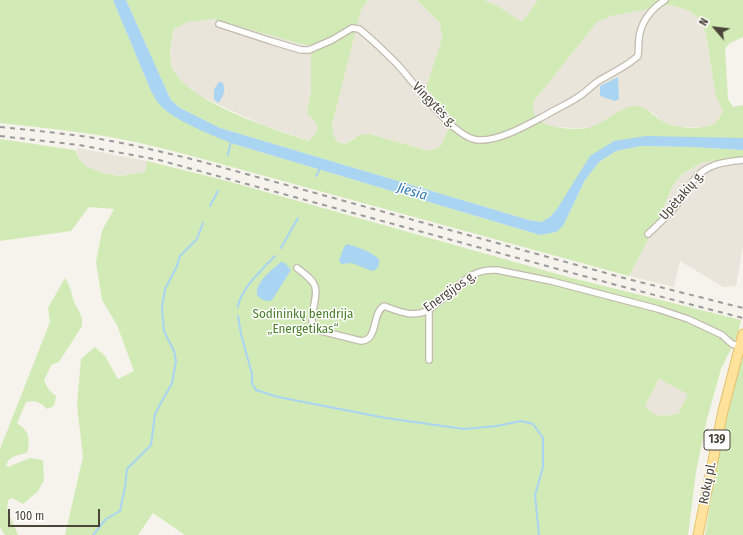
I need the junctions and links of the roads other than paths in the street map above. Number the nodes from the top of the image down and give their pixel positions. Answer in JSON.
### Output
{"nodes":[{"id":1,"x":664,"y":0,"type":"edge"},
{"id":2,"x":219,"y":24,"type":"dead end"},
{"id":3,"x":743,"y":160,"type":"edge"},
{"id":4,"x":648,"y":234,"type":"dead end"},
{"id":5,"x":297,"y":268,"type":"dead end"},
{"id":6,"x":429,"y":310,"type":"junction"},
{"id":7,"x":742,"y":340,"type":"edge"},
{"id":8,"x":429,"y":360,"type":"dead end"},
{"id":9,"x":698,"y":535,"type":"edge"}],
"edges":[{"from":1,"to":2,"type":"street","name":"Vingytės g."},
{"from":3,"to":4,"type":"street","name":"Upėtakių g."},
{"from":5,"to":6,"type":"street","name":"Energijos g."},
{"from":6,"to":7,"type":"street","name":"Energijos g."},
{"from":6,"to":8,"type":"street"},
{"from":7,"to":9,"type":"main road","name":"Rokų pl.","number":"139"}]}
